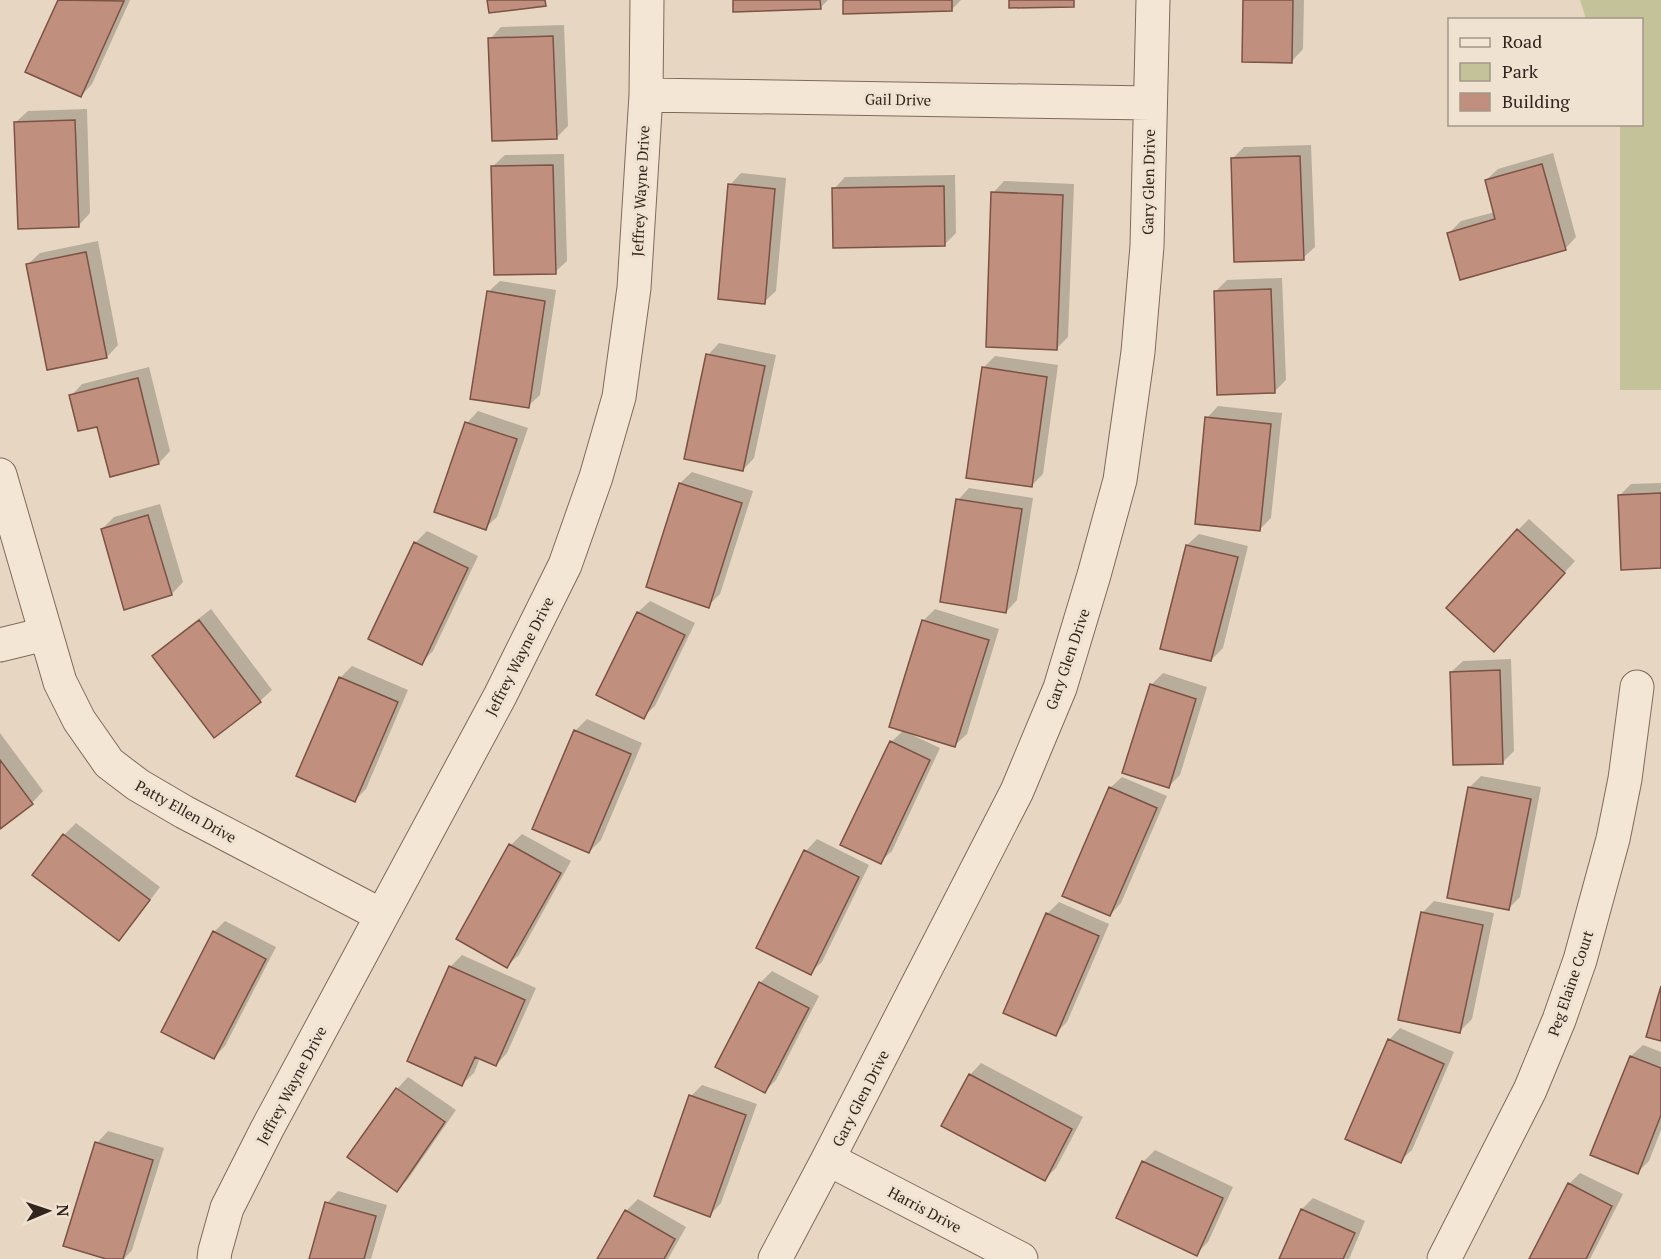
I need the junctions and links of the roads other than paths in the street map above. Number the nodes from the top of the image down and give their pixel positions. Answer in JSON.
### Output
{"nodes":[{"id":1,"x":647,"y":0,"type":"edge"},
{"id":2,"x":1153,"y":0,"type":"edge"},
{"id":3,"x":646,"y":95,"type":"junction"},
{"id":4,"x":1150,"y":104,"type":"junction"},
{"id":5,"x":0,"y":475,"type":"edge"},
{"id":6,"x":45,"y":634,"type":"junction"},
{"id":7,"x":0,"y":645,"type":"edge"},
{"id":8,"x":1637,"y":687,"type":"dead end"},
{"id":9,"x":381,"y":915,"type":"junction"},
{"id":10,"x":828,"y":1159,"type":"junction"},
{"id":11,"x":214,"y":1259,"type":"edge"},
{"id":12,"x":775,"y":1259,"type":"edge"},
{"id":13,"x":1021,"y":1259,"type":"edge"},
{"id":14,"x":1443,"y":1259,"type":"edge"}],
"edges":[{"from":1,"to":3,"type":"street","name":"Jeffrey Wayne Drive"},
{"from":2,"to":4,"type":"street","name":"Gary Glen Drive"},
{"from":3,"to":4,"type":"street","name":"Gail Drive"},
{"from":3,"to":9,"type":"street","name":"Jeffrey Wayne Drive"},
{"from":4,"to":10,"type":"street","name":"Gary Glen Drive"},
{"from":5,"to":6,"type":"street","name":"Patty Ellen Drive"},
{"from":6,"to":7,"type":"street"},
{"from":6,"to":9,"type":"street","name":"Patty Ellen Drive"},
{"from":8,"to":14,"type":"street","name":"Peg Elaine Court"},
{"from":9,"to":11,"type":"street","name":"Jeffrey Wayne Drive"},
{"from":10,"to":12,"type":"street","name":"Gary Glen Drive"},
{"from":10,"to":13,"type":"street","name":"Harris Drive"}]}
